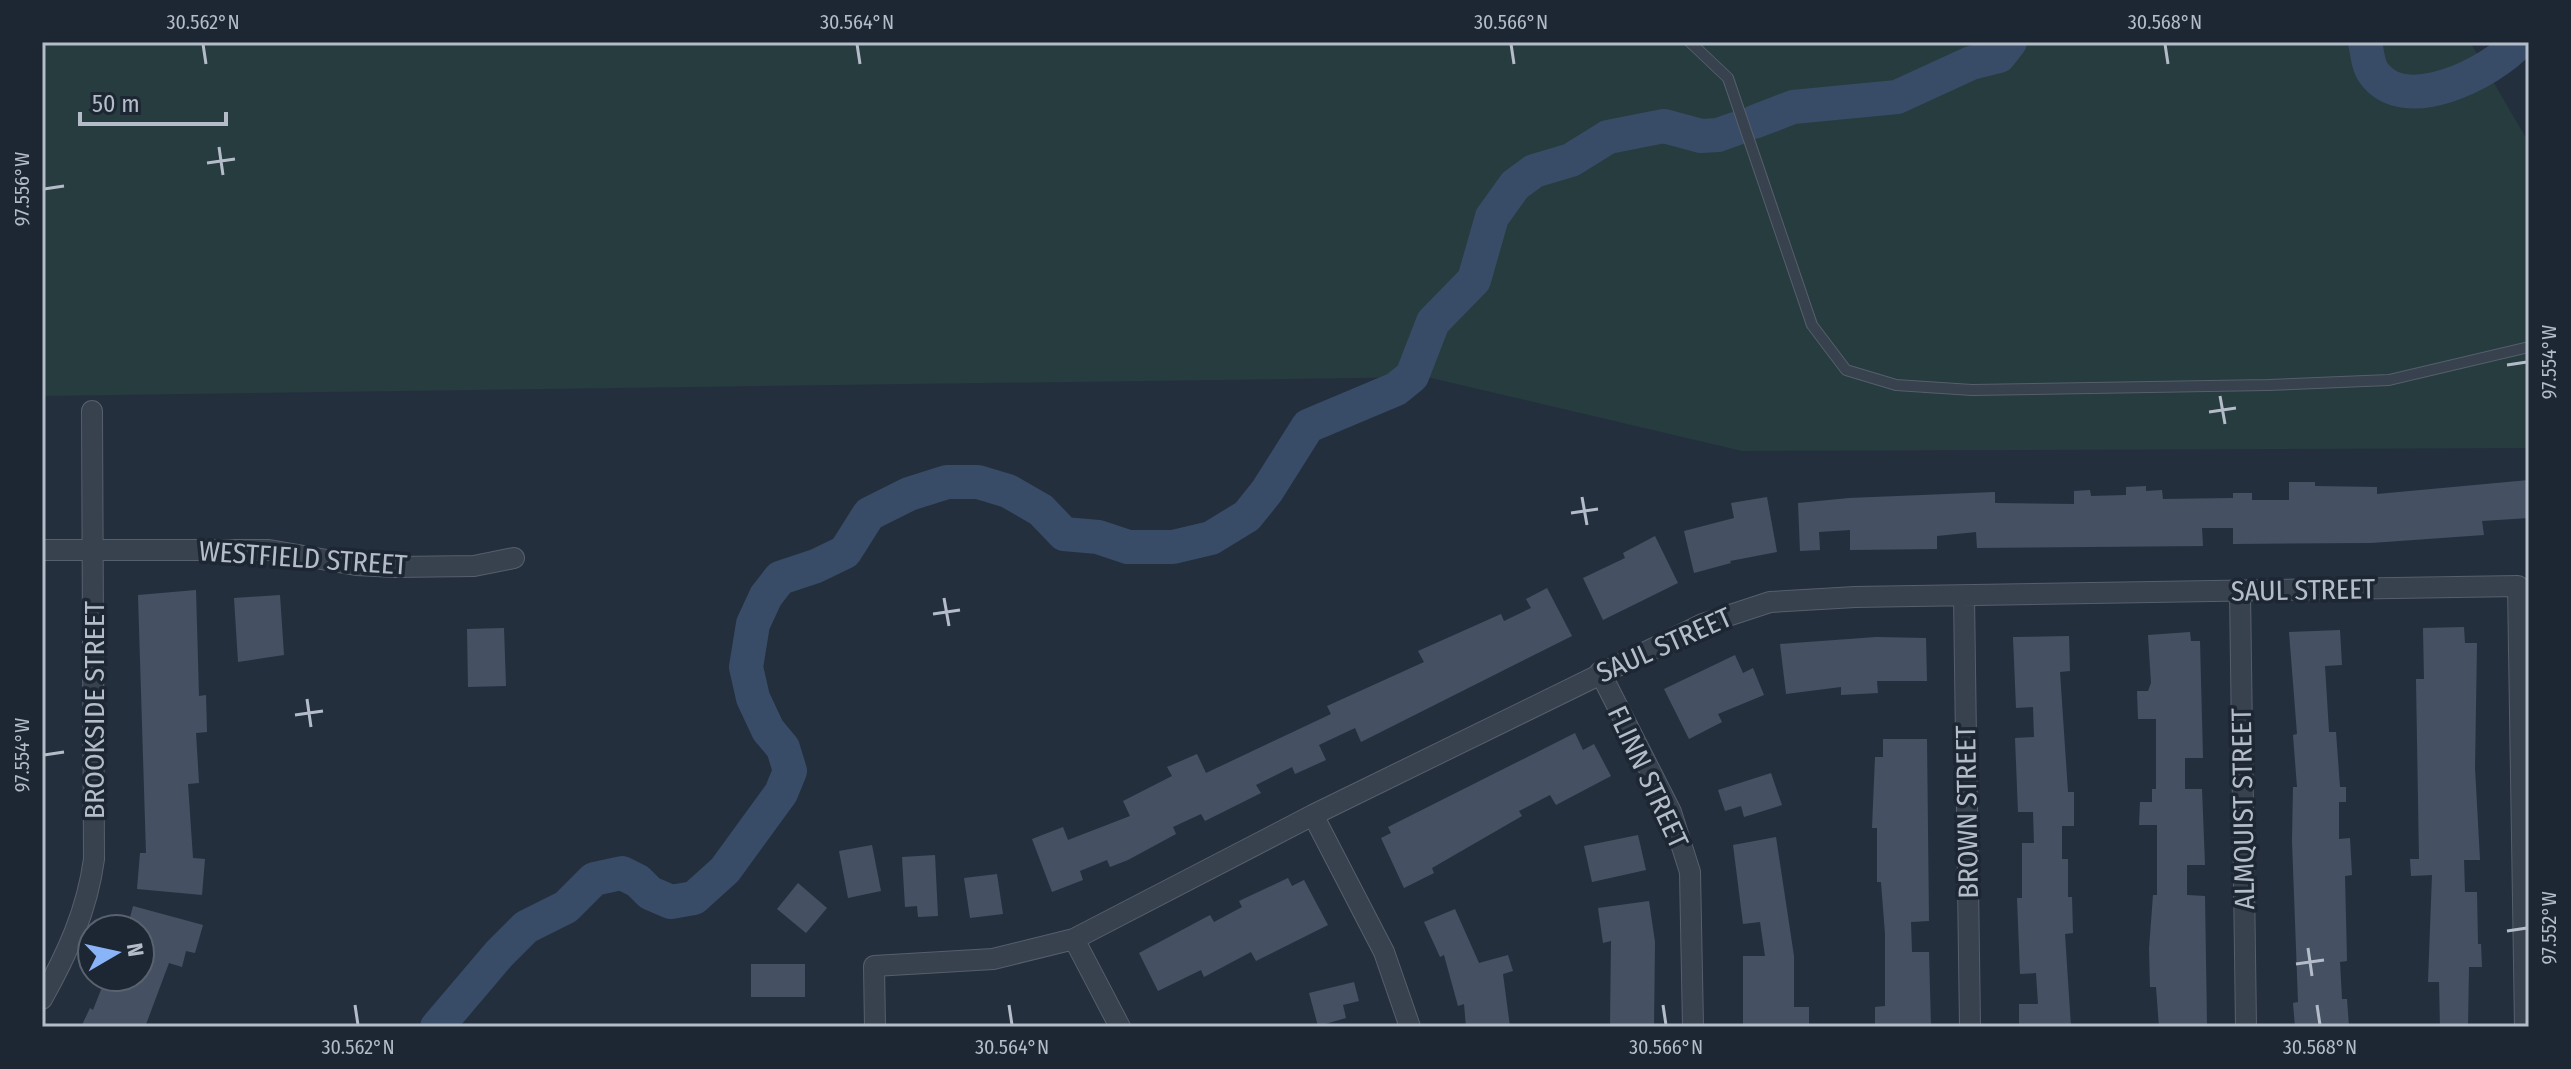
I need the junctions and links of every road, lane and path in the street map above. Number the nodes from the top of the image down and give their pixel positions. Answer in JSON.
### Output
{"nodes":[{"id":1,"x":1690,"y":42,"type":"edge"},
{"id":2,"x":2529,"y":347,"type":"edge"},
{"id":3,"x":92,"y":411,"type":"dead end"},
{"id":4,"x":93,"y":549,"type":"junction"},
{"id":5,"x":42,"y":550,"type":"edge"},
{"id":6,"x":514,"y":558,"type":"dead end"},
{"id":7,"x":2240,"y":591,"type":"junction"},
{"id":8,"x":1964,"y":596,"type":"junction"},
{"id":9,"x":1600,"y":672,"type":"junction"},
{"id":10,"x":1313,"y":815,"type":"junction"},
{"id":11,"x":1074,"y":939,"type":"junction"},
{"id":12,"x":45,"y":988,"type":"edge"},
{"id":13,"x":875,"y":1027,"type":"edge"},
{"id":14,"x":1120,"y":1027,"type":"edge"},
{"id":15,"x":1410,"y":1027,"type":"edge"},
{"id":16,"x":1693,"y":1027,"type":"edge"},
{"id":17,"x":1970,"y":1027,"type":"edge"},
{"id":18,"x":2246,"y":1027,"type":"edge"},
{"id":19,"x":2525,"y":1027,"type":"edge"}],
"edges":[{"from":1,"to":2,"type":"lane"},
{"from":3,"to":4,"type":"street","name":"BROOKSIDE STREET"},
{"from":4,"to":5,"type":"street","name":"WESTFIELD STREET"},
{"from":4,"to":6,"type":"street","name":"WESTFIELD STREET"},
{"from":4,"to":12,"type":"street","name":"BROOKSIDE STREET"},
{"from":7,"to":8,"type":"street","name":"SAUL STREET"},
{"from":7,"to":18,"type":"street","name":"ALMQUIST STREET"},
{"from":7,"to":19,"type":"street","name":"SAUL STREET"},
{"from":8,"to":9,"type":"street","name":"SAUL STREET"},
{"from":8,"to":17,"type":"street","name":"BROWN STREET"},
{"from":9,"to":10,"type":"street","name":"SAUL STREET"},
{"from":9,"to":16,"type":"street","name":"FLINN STREET"},
{"from":10,"to":11,"type":"street","name":"SAUL STREET"},
{"from":10,"to":15,"type":"street"},
{"from":11,"to":13,"type":"street","name":"SAUL STREET"},
{"from":11,"to":14,"type":"street"}]}
